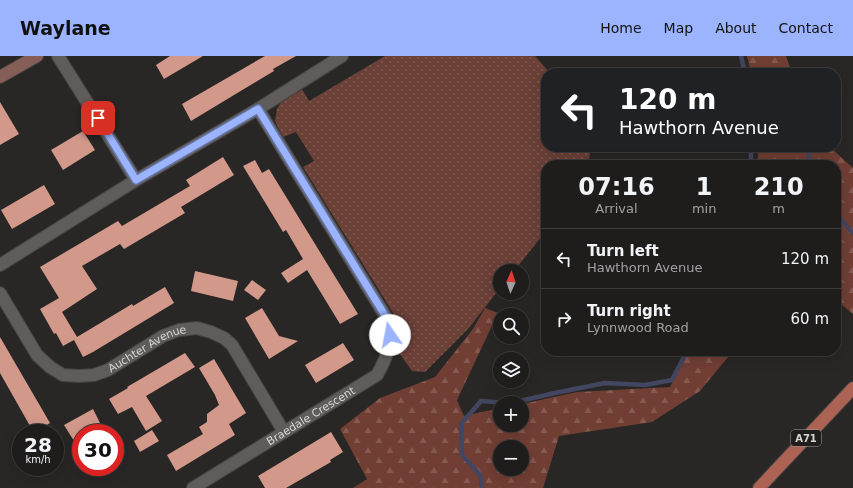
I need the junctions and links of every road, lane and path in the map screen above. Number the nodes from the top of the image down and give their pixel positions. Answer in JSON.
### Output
{"nodes":[{"id":1,"x":37,"y":56,"type":"edge"},
{"id":2,"x":58,"y":56,"type":"edge"},
{"id":3,"x":342,"y":56,"type":"edge"},
{"id":4,"x":0,"y":77,"type":"edge"},
{"id":5,"x":258,"y":109,"type":"junction"},
{"id":6,"x":136,"y":180,"type":"junction"},
{"id":7,"x":0,"y":265,"type":"edge"},
{"id":8,"x":0,"y":293,"type":"edge"},
{"id":9,"x":853,"y":388,"type":"edge"},
{"id":10,"x":284,"y":432,"type":"junction"},
{"id":11,"x":193,"y":488,"type":"edge"},
{"id":12,"x":759,"y":488,"type":"edge"}],
"edges":[{"from":1,"to":4,"type":"street"},
{"from":2,"to":6,"type":"street"},
{"from":3,"to":5,"type":"street"},
{"from":5,"to":6,"type":"street"},
{"from":5,"to":10,"type":"street","name":"Braedale Crescent"},
{"from":6,"to":7,"type":"street"},
{"from":8,"to":10,"type":"street","name":"Auchter Avenue"},
{"from":9,"to":12,"type":"main road","number":"A71"},
{"from":10,"to":11,"type":"street","name":"Braedale Crescent"}]}
